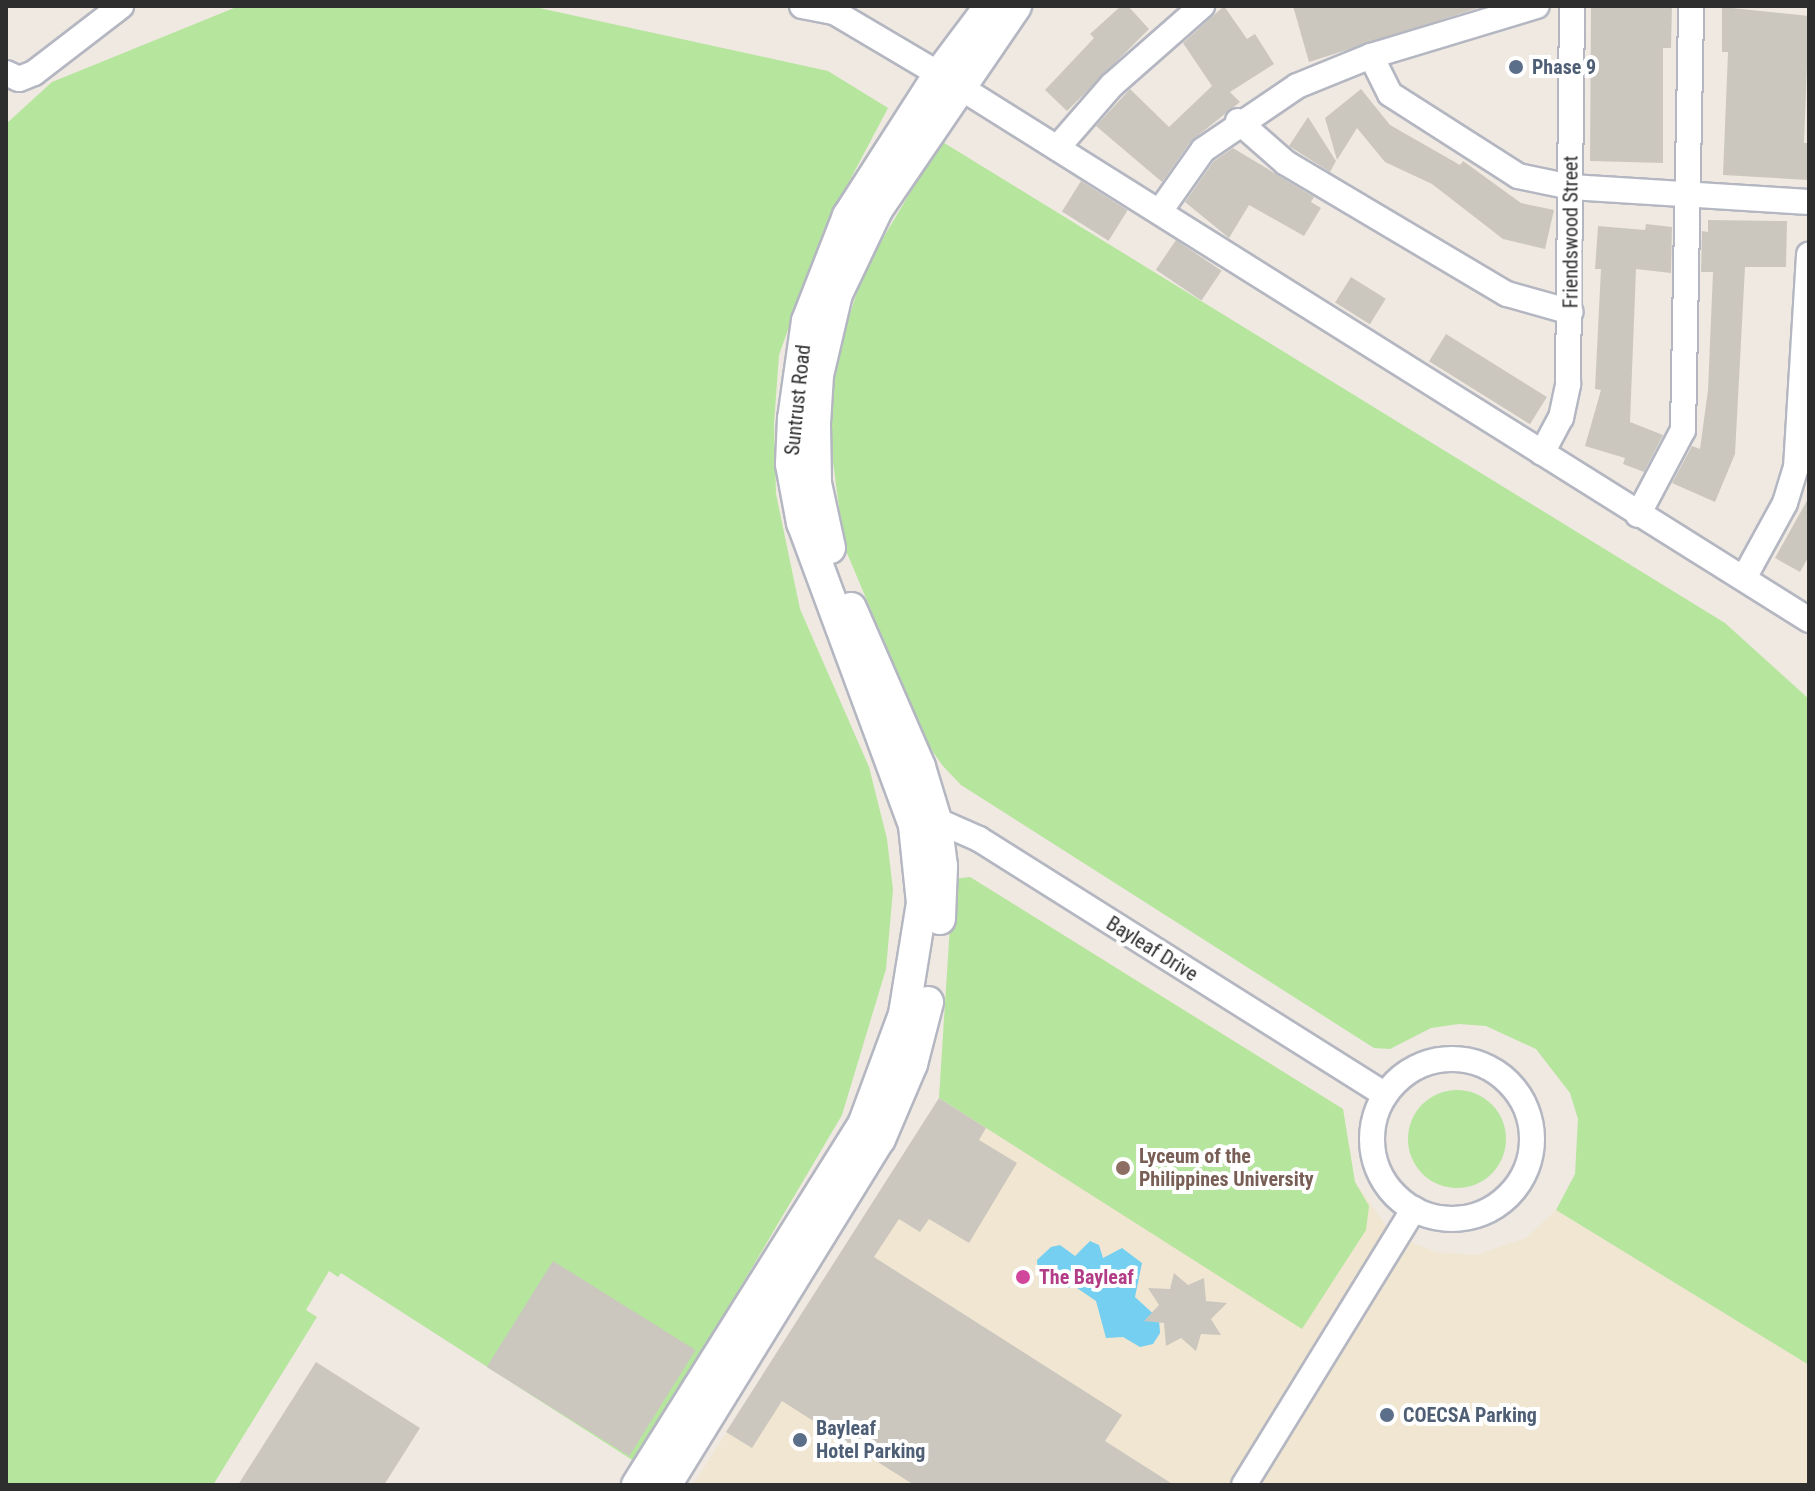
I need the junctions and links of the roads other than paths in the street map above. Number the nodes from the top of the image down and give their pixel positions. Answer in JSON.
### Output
{"nodes":[{"id":1,"x":121,"y":6,"type":"edge"},
{"id":2,"x":802,"y":6,"type":"edge"},
{"id":3,"x":990,"y":6,"type":"edge"},
{"id":4,"x":1016,"y":6,"type":"edge"},
{"id":5,"x":1202,"y":6,"type":"edge"},
{"id":6,"x":1537,"y":6,"type":"edge"},
{"id":7,"x":1572,"y":6,"type":"edge"},
{"id":8,"x":1691,"y":6,"type":"edge"},
{"id":9,"x":835,"y":9,"type":"edge"},
{"id":10,"x":1371,"y":56,"type":"junction"},
{"id":11,"x":12,"y":76,"type":"edge"},
{"id":12,"x":949,"y":80,"type":"junction"},
{"id":13,"x":1238,"y":121,"type":"junction"},
{"id":14,"x":1057,"y":148,"type":"junction"},
{"id":15,"x":1571,"y":187,"type":"junction"},
{"id":16,"x":1689,"y":191,"type":"junction"},
{"id":17,"x":1809,"y":202,"type":"edge"},
{"id":18,"x":1160,"y":211,"type":"junction"},
{"id":19,"x":1809,"y":254,"type":"edge"},
{"id":20,"x":1571,"y":312,"type":"junction"},
{"id":21,"x":1542,"y":453,"type":"junction"},
{"id":22,"x":1638,"y":515,"type":"junction"},
{"id":23,"x":1744,"y":578,"type":"junction"},
{"id":24,"x":1809,"y":620,"type":"edge"},
{"id":25,"x":925,"y":823,"type":"junction"},
{"id":26,"x":1385,"y":1095,"type":"junction"},
{"id":27,"x":1414,"y":1209,"type":"junction"},
{"id":28,"x":637,"y":1485,"type":"edge"},
{"id":29,"x":666,"y":1485,"type":"edge"},
{"id":30,"x":1244,"y":1485,"type":"edge"}],
"edges":[{"from":1,"to":11,"type":"street"},
{"from":2,"to":9,"type":"street"},
{"from":3,"to":12,"type":"street","name":"Suntrust Road"},
{"from":4,"to":12,"type":"street","name":"Suntrust Road"},
{"from":5,"to":14,"type":"street"},
{"from":6,"to":10,"type":"street"},
{"from":7,"to":15,"type":"street","name":"Friendswood Street"},
{"from":8,"to":16,"type":"street"},
{"from":9,"to":12,"type":"street"},
{"from":10,"to":13,"type":"street"},
{"from":10,"to":15,"type":"street"},
{"from":12,"to":14,"type":"street"},
{"from":12,"to":25,"type":"street","name":"Suntrust Road"},
{"from":13,"to":18,"type":"street"},
{"from":13,"to":20,"type":"street"},
{"from":14,"to":18,"type":"street"},
{"from":15,"to":16,"type":"street"},
{"from":15,"to":20,"type":"street","name":"Friendswood Street"},
{"from":16,"to":17,"type":"street"},
{"from":16,"to":22,"type":"street"},
{"from":18,"to":21,"type":"street"},
{"from":19,"to":23,"type":"street"},
{"from":20,"to":21,"type":"street","name":"Friendswood Street"},
{"from":21,"to":22,"type":"street"},
{"from":22,"to":23,"type":"street"},
{"from":23,"to":24,"type":"street"},
{"from":25,"to":26,"type":"street","name":"Bayleaf Drive"},
{"from":25,"to":28,"type":"street"},
{"from":25,"to":29,"type":"street"},
{"from":26,"to":27,"type":"street"},
{"from":26,"to":27,"type":"street"},
{"from":27,"to":30,"type":"street"}]}
